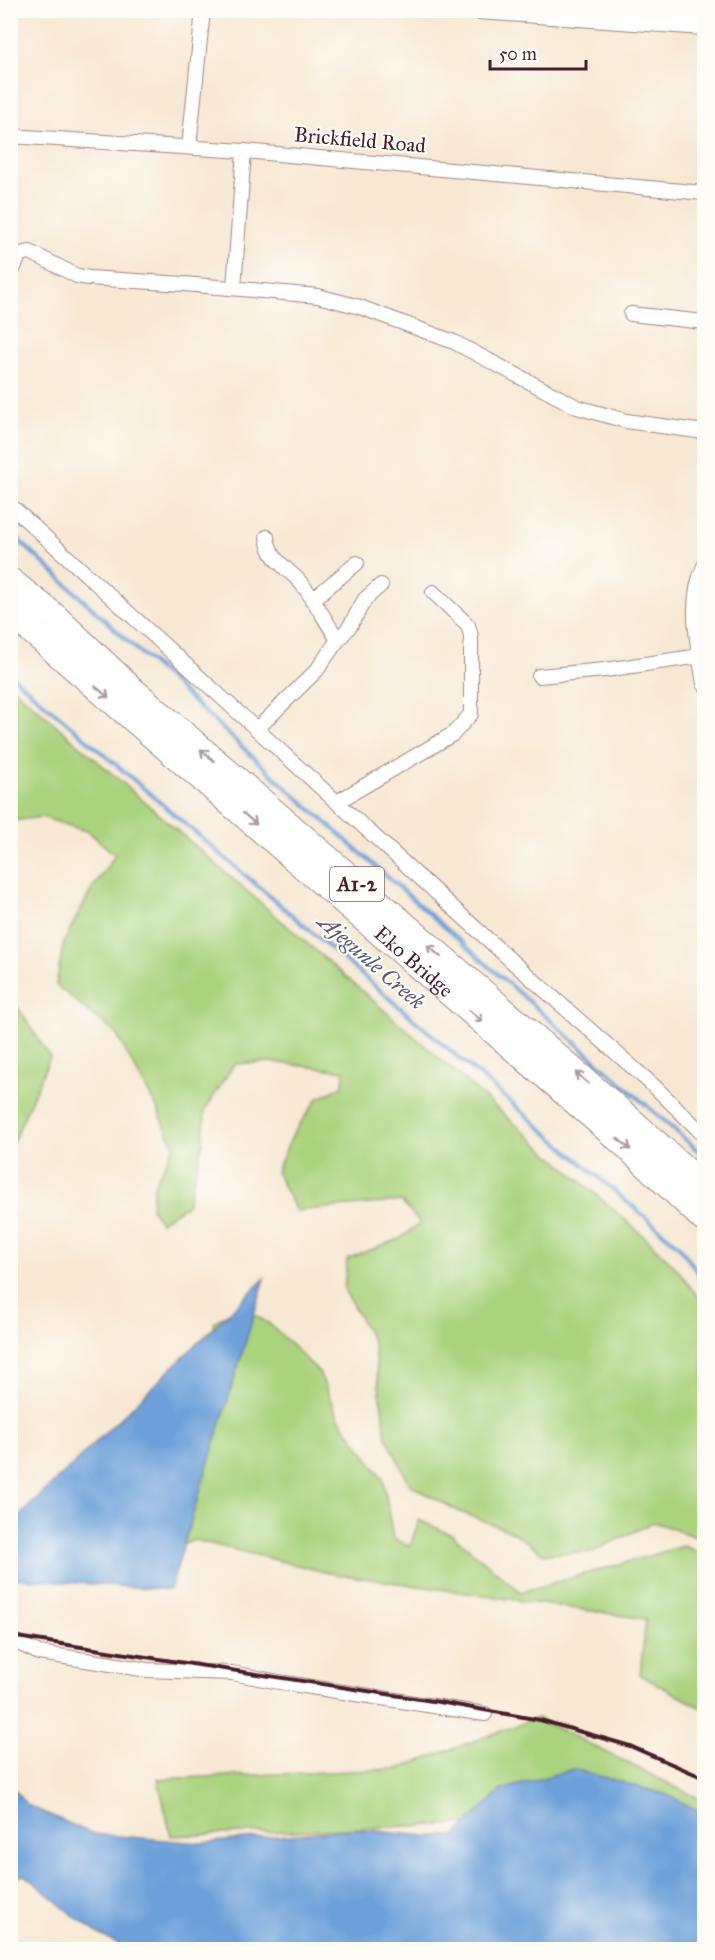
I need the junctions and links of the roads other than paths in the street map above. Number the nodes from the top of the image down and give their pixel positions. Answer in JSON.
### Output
{"nodes":[{"id":1,"x":203,"y":10,"type":"edge"},
{"id":2,"x":479,"y":10,"type":"edge"},
{"id":3,"x":522,"y":11,"type":"edge"},
{"id":4,"x":705,"y":27,"type":"edge"},
{"id":5,"x":10,"y":136,"type":"edge"},
{"id":6,"x":189,"y":147,"type":"junction"},
{"id":7,"x":244,"y":151,"type":"junction"},
{"id":8,"x":705,"y":193,"type":"edge"},
{"id":9,"x":10,"y":276,"type":"edge"},
{"id":10,"x":234,"y":288,"type":"junction"},
{"id":11,"x":631,"y":314,"type":"dead end"},
{"id":12,"x":705,"y":322,"type":"edge"},
{"id":13,"x":705,"y":432,"type":"edge"},
{"id":14,"x":10,"y":505,"type":"edge"},
{"id":15,"x":267,"y":537,"type":"dead end"},
{"id":16,"x":357,"y":563,"type":"dead end"},
{"id":17,"x":705,"y":566,"type":"edge"},
{"id":18,"x":10,"y":572,"type":"edge"},
{"id":19,"x":10,"y":581,"type":"edge"},
{"id":20,"x":381,"y":585,"type":"dead end"},
{"id":21,"x":433,"y":592,"type":"dead end"},
{"id":22,"x":312,"y":600,"type":"junction"},
{"id":23,"x":10,"y":612,"type":"edge"},
{"id":24,"x":54,"y":616,"type":"junction"},
{"id":25,"x":10,"y":626,"type":"edge"},
{"id":26,"x":338,"y":640,"type":"junction"},
{"id":27,"x":700,"y":656,"type":"junction"},
{"id":28,"x":68,"y":663,"type":"junction"},
{"id":29,"x":539,"y":676,"type":"dead end"},
{"id":30,"x":705,"y":684,"type":"edge"},
{"id":31,"x":256,"y":729,"type":"junction"},
{"id":32,"x":337,"y":802,"type":"junction"},
{"id":33,"x":705,"y":1135,"type":"edge"},
{"id":34,"x":705,"y":1186,"type":"edge"},
{"id":35,"x":705,"y":1220,"type":"edge"},
{"id":36,"x":10,"y":1639,"type":"edge"},
{"id":37,"x":485,"y":1714,"type":"dead end"}],
"edges":[{"from":1,"to":6,"type":"street"},
{"from":2,"to":3,"type":"street"},
{"from":3,"to":4,"type":"street"},
{"from":5,"to":6,"type":"street","name":"Brickfield Road"},
{"from":6,"to":7,"type":"street","name":"Brickfield Road"},
{"from":7,"to":8,"type":"street","name":"Brickfield Road"},
{"from":7,"to":10,"type":"street"},
{"from":9,"to":10,"type":"street"},
{"from":10,"to":13,"type":"street"},
{"from":11,"to":12,"type":"street"},
{"from":14,"to":31,"type":"street"},
{"from":15,"to":22,"type":"street"},
{"from":16,"to":22,"type":"street"},
{"from":17,"to":27,"type":"street"},
{"from":18,"to":24,"type":"highway"},
{"from":19,"to":24,"type":"highway","name":"Eko Bridge","number":"A1-2"},
{"from":20,"to":26,"type":"street"},
{"from":21,"to":32,"type":"street"},
{"from":22,"to":26,"type":"street"},
{"from":23,"to":28,"type":"highway","name":"Eko Bridge","number":"A1-2"},
{"from":34,"to":24,"type":"highway","name":"Eko Bridge","number":"A1-2","one_way":true},
{"from":25,"to":28,"type":"highway"},
{"from":26,"to":31,"type":"street"},
{"from":27,"to":29,"type":"street"},
{"from":27,"to":30,"type":"street"},
{"from":28,"to":35,"type":"highway","name":"Eko Bridge","number":"A1-2","one_way":true},
{"from":31,"to":32,"type":"street"},
{"from":32,"to":33,"type":"street"},
{"from":36,"to":37,"type":"street"}]}
